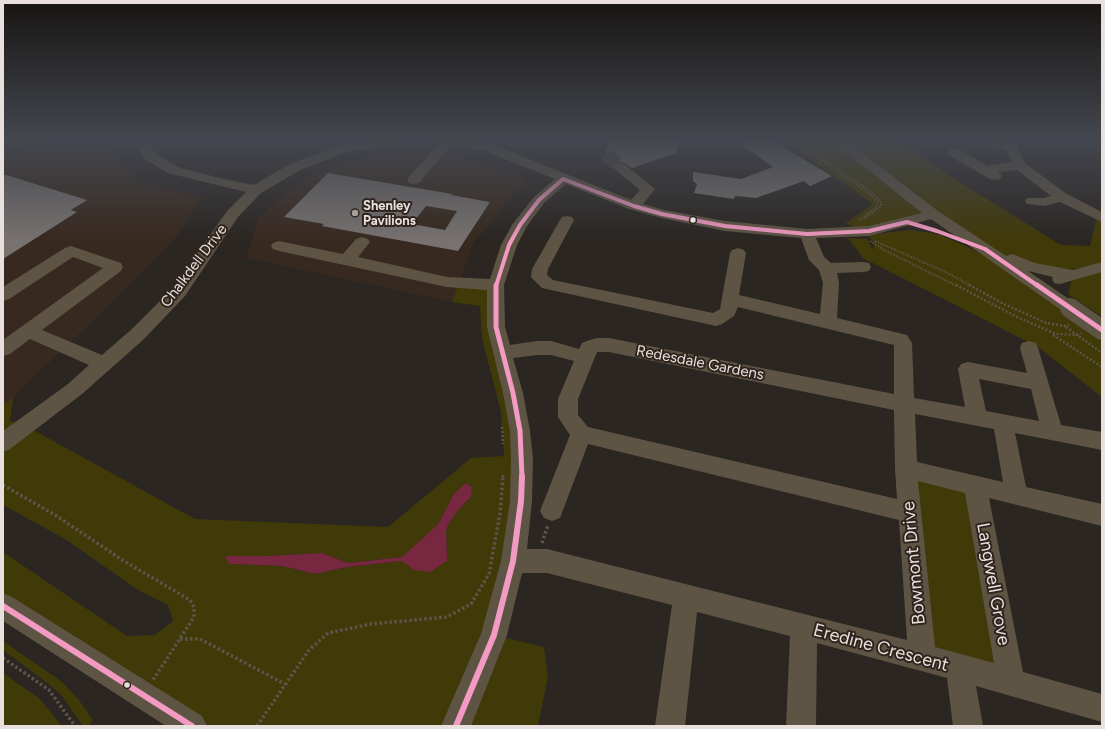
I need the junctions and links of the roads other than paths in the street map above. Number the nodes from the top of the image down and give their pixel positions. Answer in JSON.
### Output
{"nodes":[{"id":1,"x":188,"y":174,"type":"edge"},
{"id":2,"x":282,"y":174,"type":"edge"},
{"id":3,"x":419,"y":174,"type":"edge"},
{"id":4,"x":554,"y":174,"type":"edge"},
{"id":5,"x":628,"y":174,"type":"tunnel mouth"},
{"id":6,"x":881,"y":174,"type":"edge"},
{"id":7,"x":1030,"y":174,"type":"edge"},
{"id":8,"x":563,"y":178,"type":"junction"},
{"id":9,"x":414,"y":180,"type":"dead end"},
{"id":10,"x":256,"y":190,"type":"junction"},
{"id":11,"x":1062,"y":197,"type":"junction"},
{"id":12,"x":1042,"y":203,"type":"dead end"},
{"id":13,"x":634,"y":206,"type":"junction"},
{"id":14,"x":933,"y":214,"type":"junction"},
{"id":15,"x":1102,"y":218,"type":"edge"},
{"id":16,"x":567,"y":220,"type":"dead end"},
{"id":17,"x":907,"y":222,"type":"junction"},
{"id":18,"x":807,"y":234,"type":"junction"},
{"id":19,"x":362,"y":242,"type":"dead end"},
{"id":20,"x":279,"y":246,"type":"dead end"},
{"id":21,"x":986,"y":250,"type":"junction"},
{"id":22,"x":738,"y":253,"type":"dead end"},
{"id":23,"x":347,"y":260,"type":"junction"},
{"id":24,"x":863,"y":267,"type":"dead end"},
{"id":25,"x":1102,"y":267,"type":"edge"},
{"id":26,"x":827,"y":268,"type":"junction"},
{"id":27,"x":1072,"y":275,"type":"junction"},
{"id":28,"x":496,"y":284,"type":"junction"},
{"id":29,"x":1040,"y":287,"type":"junction"},
{"id":30,"x":3,"y":295,"type":"edge"},
{"id":31,"x":730,"y":299,"type":"junction"},
{"id":32,"x":828,"y":323,"type":"junction"},
{"id":33,"x":1102,"y":330,"type":"edge"},
{"id":34,"x":28,"y":331,"type":"junction"},
{"id":35,"x":1029,"y":348,"type":"dead end"},
{"id":36,"x":3,"y":349,"type":"edge"},
{"id":37,"x":503,"y":353,"type":"junction"},
{"id":38,"x":585,"y":357,"type":"junction"},
{"id":39,"x":104,"y":364,"type":"junction"},
{"id":40,"x":1037,"y":382,"type":"junction"},
{"id":41,"x":904,"y":404,"type":"junction"},
{"id":42,"x":977,"y":418,"type":"junction"},
{"id":43,"x":1003,"y":422,"type":"junction"},
{"id":44,"x":1052,"y":430,"type":"junction"},
{"id":45,"x":581,"y":434,"type":"junction"},
{"id":46,"x":1102,"y":441,"type":"edge"},
{"id":47,"x":3,"y":443,"type":"edge"},
{"id":48,"x":906,"y":469,"type":"junction"},
{"id":49,"x":975,"y":486,"type":"junction"},
{"id":50,"x":1016,"y":495,"type":"junction"},
{"id":51,"x":552,"y":511,"type":"road end"},
{"id":52,"x":909,"y":512,"type":"junction"},
{"id":53,"x":1102,"y":515,"type":"edge"},
{"id":54,"x":524,"y":561,"type":"junction"},
{"id":55,"x":686,"y":597,"type":"junction"},
{"id":56,"x":3,"y":606,"type":"edge"},
{"id":57,"x":804,"y":627,"type":"junction"},
{"id":58,"x":922,"y":658,"type":"junction"},
{"id":59,"x":959,"y":668,"type":"junction"},
{"id":60,"x":1011,"y":683,"type":"junction"},
{"id":61,"x":1102,"y":708,"type":"edge"},
{"id":62,"x":192,"y":726,"type":"edge"},
{"id":63,"x":456,"y":726,"type":"edge"},
{"id":64,"x":670,"y":726,"type":"edge"},
{"id":65,"x":801,"y":726,"type":"edge"},
{"id":66,"x":968,"y":726,"type":"edge"}],
"edges":[{"from":1,"to":10,"type":"street"},
{"from":2,"to":10,"type":"street","name":"Chalkdell Drive"},
{"from":3,"to":9,"type":"street"},
{"from":4,"to":8,"type":"street"},
{"from":5,"to":13,"type":"street"},
{"from":6,"to":14,"type":"street"},
{"from":7,"to":11,"type":"street"},
{"from":8,"to":13,"type":"street"},
{"from":8,"to":28,"type":"street"},
{"from":10,"to":39,"type":"street","name":"Chalkdell Drive"},
{"from":11,"to":12,"type":"street"},
{"from":11,"to":15,"type":"street"},
{"from":13,"to":18,"type":"street"},
{"from":14,"to":17,"type":"street"},
{"from":14,"to":21,"type":"street"},
{"from":16,"to":31,"type":"street"},
{"from":17,"to":18,"type":"street"},
{"from":17,"to":21,"type":"street"},
{"from":18,"to":26,"type":"street"},
{"from":19,"to":23,"type":"street"},
{"from":20,"to":23,"type":"street"},
{"from":21,"to":27,"type":"street"},
{"from":21,"to":29,"type":"street"},
{"from":22,"to":31,"type":"street"},
{"from":23,"to":28,"type":"street"},
{"from":24,"to":26,"type":"street"},
{"from":25,"to":27,"type":"street"},
{"from":26,"to":32,"type":"street"},
{"from":27,"to":29,"type":"street"},
{"from":28,"to":37,"type":"street"},
{"from":29,"to":33,"type":"street","bridge":true},
{"from":30,"to":34,"type":"street"},
{"from":31,"to":32,"type":"street"},
{"from":32,"to":41,"type":"street","name":"Bowmont Drive"},
{"from":34,"to":36,"type":"street"},
{"from":34,"to":39,"type":"street"},
{"from":35,"to":40,"type":"street"},
{"from":37,"to":38,"type":"street"},
{"from":37,"to":54,"type":"street"},
{"from":38,"to":41,"type":"street","name":"Redesdale Gardens"},
{"from":38,"to":45,"type":"street","name":"Redesdale Gardens"},
{"from":39,"to":47,"type":"street","name":"Chalkdell Drive"},
{"from":40,"to":42,"type":"street"},
{"from":40,"to":44,"type":"street"},
{"from":41,"to":42,"type":"street"},
{"from":41,"to":48,"type":"street","name":"Bowmont Drive"},
{"from":42,"to":43,"type":"street"},
{"from":43,"to":44,"type":"street"},
{"from":43,"to":50,"type":"street"},
{"from":44,"to":46,"type":"street"},
{"from":45,"to":51,"type":"street"},
{"from":45,"to":52,"type":"street"},
{"from":48,"to":49,"type":"street"},
{"from":48,"to":52,"type":"street","name":"Bowmont Drive"},
{"from":49,"to":50,"type":"street"},
{"from":49,"to":60,"type":"street","name":"Langwell Grove"},
{"from":50,"to":53,"type":"street"},
{"from":52,"to":58,"type":"street","name":"Bowmont Drive"},
{"from":54,"to":55,"type":"street","name":"Eredine Crescent"},
{"from":54,"to":63,"type":"street"},
{"from":55,"to":57,"type":"street","name":"Eredine Crescent"},
{"from":55,"to":64,"type":"street"},
{"from":56,"to":62,"type":"street"},
{"from":57,"to":58,"type":"street","name":"Eredine Crescent"},
{"from":57,"to":65,"type":"street","name":"Eredine Crescent"},
{"from":58,"to":59,"type":"street","name":"Eredine Crescent"},
{"from":59,"to":60,"type":"street","name":"Eredine Crescent"},
{"from":59,"to":66,"type":"street","name":"Eredine Crescent"},
{"from":60,"to":61,"type":"street","name":"Eredine Crescent"}]}
